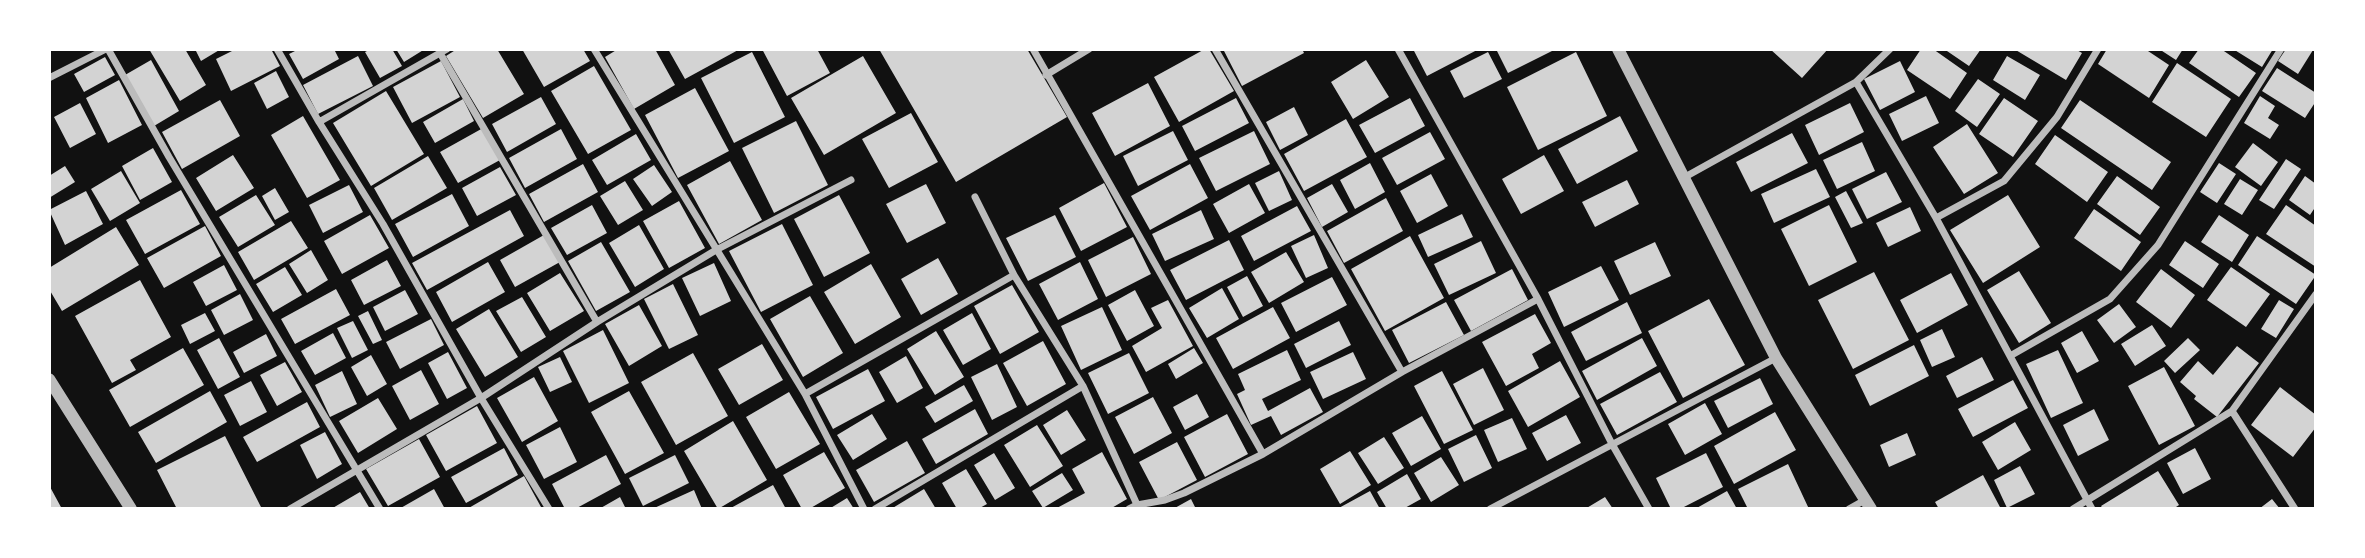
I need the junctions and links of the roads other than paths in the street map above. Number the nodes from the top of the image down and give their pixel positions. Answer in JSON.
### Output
{"nodes":[{"id":1,"x":107,"y":49,"type":"edge"},
{"id":2,"x":277,"y":49,"type":"edge"},
{"id":3,"x":594,"y":49,"type":"edge"},
{"id":4,"x":1032,"y":49,"type":"edge"},
{"id":5,"x":1089,"y":49,"type":"edge"},
{"id":6,"x":1215,"y":49,"type":"edge"},
{"id":7,"x":1398,"y":49,"type":"edge"},
{"id":8,"x":1618,"y":49,"type":"edge"},
{"id":9,"x":1890,"y":49,"type":"edge"},
{"id":10,"x":2098,"y":49,"type":"edge"},
{"id":11,"x":2281,"y":49,"type":"edge"},
{"id":12,"x":443,"y":51,"type":"edge"},
{"id":13,"x":1046,"y":75,"type":"junction"},
{"id":14,"x":49,"y":78,"type":"edge"},
{"id":15,"x":1856,"y":82,"type":"junction"},
{"id":16,"x":319,"y":122,"type":"junction"},
{"id":17,"x":1685,"y":177,"type":"junction"},
{"id":18,"x":851,"y":180,"type":"dead end"},
{"id":19,"x":975,"y":197,"type":"dead end"},
{"id":20,"x":1936,"y":218,"type":"junction"},
{"id":21,"x":716,"y":250,"type":"junction"},
{"id":22,"x":1014,"y":275,"type":"junction"},
{"id":23,"x":2316,"y":294,"type":"edge"},
{"id":24,"x":1538,"y":299,"type":"junction"},
{"id":25,"x":597,"y":322,"type":"junction"},
{"id":26,"x":2010,"y":356,"type":"junction"},
{"id":27,"x":1776,"y":358,"type":"junction"},
{"id":28,"x":1402,"y":372,"type":"junction"},
{"id":29,"x":49,"y":379,"type":"edge"},
{"id":30,"x":1083,"y":386,"type":"junction"},
{"id":31,"x":806,"y":394,"type":"junction"},
{"id":32,"x":481,"y":398,"type":"junction"},
{"id":33,"x":2232,"y":411,"type":"junction"},
{"id":34,"x":1612,"y":444,"type":"junction"},
{"id":35,"x":1263,"y":454,"type":"junction"},
{"id":36,"x":357,"y":471,"type":"junction"},
{"id":37,"x":2087,"y":501,"type":"junction"},
{"id":38,"x":1868,"y":504,"type":"edge"},
{"id":39,"x":1135,"y":508,"type":"edge"},
{"id":40,"x":131,"y":509,"type":"edge"},
{"id":41,"x":290,"y":509,"type":"edge"},
{"id":42,"x":380,"y":509,"type":"edge"},
{"id":43,"x":549,"y":509,"type":"edge"},
{"id":44,"x":864,"y":509,"type":"edge"},
{"id":45,"x":875,"y":509,"type":"edge"},
{"id":46,"x":1490,"y":509,"type":"edge"},
{"id":47,"x":1649,"y":509,"type":"edge"},
{"id":48,"x":1849,"y":509,"type":"edge"},
{"id":49,"x":2073,"y":509,"type":"edge"},
{"id":50,"x":2092,"y":509,"type":"edge"},
{"id":51,"x":2295,"y":509,"type":"edge"}],
"edges":[{"from":1,"to":14,"type":"street"},
{"from":1,"to":36,"type":"street"},
{"from":2,"to":16,"type":"street"},
{"from":3,"to":21,"type":"street"},
{"from":4,"to":13,"type":"street"},
{"from":5,"to":13,"type":"street"},
{"from":6,"to":28,"type":"street"},
{"from":7,"to":24,"type":"street"},
{"from":8,"to":17,"type":"street"},
{"from":9,"to":15,"type":"street"},
{"from":10,"to":20,"type":"street"},
{"from":11,"to":26,"type":"street"},
{"from":12,"to":16,"type":"street"},
{"from":12,"to":25,"type":"street"},
{"from":13,"to":35,"type":"street"},
{"from":15,"to":17,"type":"street"},
{"from":15,"to":20,"type":"street"},
{"from":16,"to":32,"type":"street"},
{"from":17,"to":27,"type":"street"},
{"from":18,"to":21,"type":"street"},
{"from":19,"to":22,"type":"street"},
{"from":20,"to":26,"type":"street"},
{"from":21,"to":25,"type":"street"},
{"from":21,"to":31,"type":"street"},
{"from":22,"to":30,"type":"street"},
{"from":22,"to":31,"type":"street"},
{"from":23,"to":33,"type":"street"},
{"from":24,"to":28,"type":"street"},
{"from":24,"to":34,"type":"street"},
{"from":25,"to":32,"type":"street"},
{"from":26,"to":37,"type":"street"},
{"from":27,"to":34,"type":"street"},
{"from":27,"to":38,"type":"street"},
{"from":28,"to":35,"type":"street"},
{"from":29,"to":40,"type":"street"},
{"from":30,"to":39,"type":"street"},
{"from":30,"to":45,"type":"street"},
{"from":31,"to":44,"type":"street"},
{"from":32,"to":36,"type":"street"},
{"from":32,"to":43,"type":"street"},
{"from":33,"to":37,"type":"street"},
{"from":33,"to":51,"type":"street"},
{"from":34,"to":46,"type":"street"},
{"from":34,"to":47,"type":"street"},
{"from":35,"to":39,"type":"street"},
{"from":36,"to":41,"type":"street"},
{"from":36,"to":42,"type":"street"},
{"from":37,"to":49,"type":"street"},
{"from":37,"to":50,"type":"street"},
{"from":38,"to":48,"type":"street"}]}
